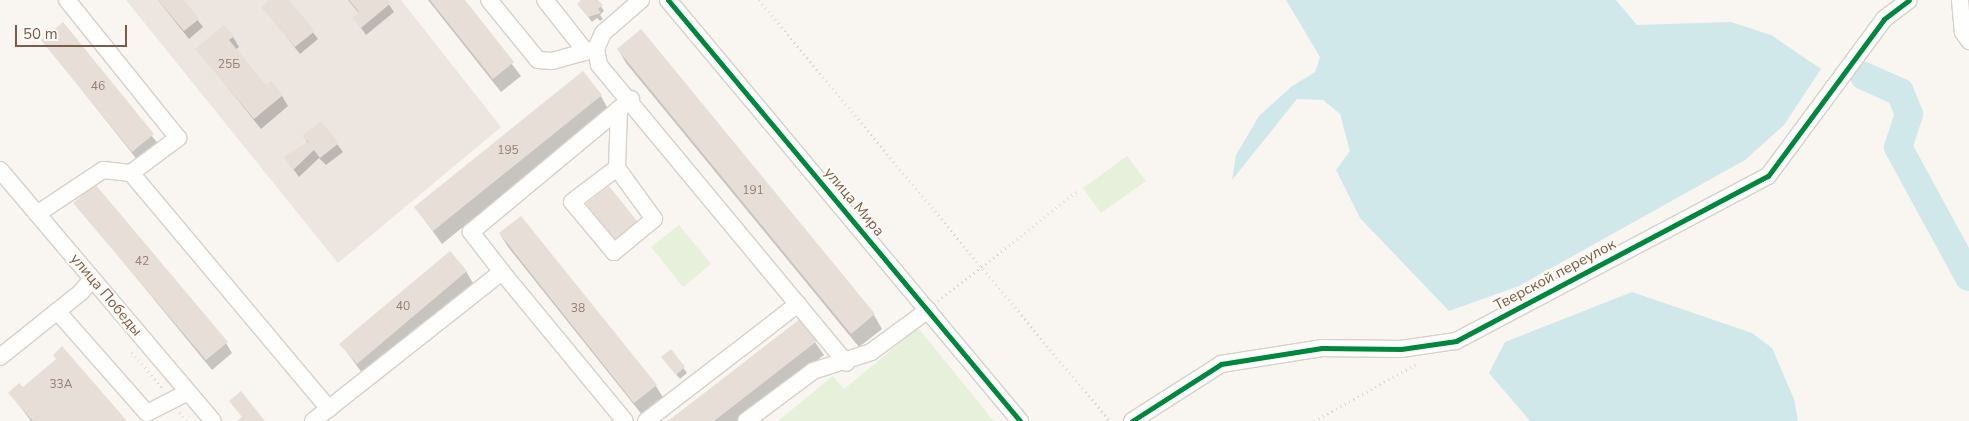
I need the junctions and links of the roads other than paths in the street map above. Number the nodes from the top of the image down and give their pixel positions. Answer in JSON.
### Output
{"nodes":[{"id":1,"x":67,"y":0,"type":"edge"},
{"id":2,"x":489,"y":0,"type":"edge"},
{"id":3,"x":545,"y":0,"type":"edge"},
{"id":4,"x":641,"y":0,"type":"edge"},
{"id":5,"x":668,"y":0,"type":"edge"},
{"id":6,"x":1909,"y":0,"type":"edge"},
{"id":7,"x":1960,"y":0,"type":"edge"},
{"id":8,"x":1969,"y":41,"type":"edge"},
{"id":9,"x":591,"y":51,"type":"junction"},
{"id":10,"x":625,"y":104,"type":"junction"},
{"id":11,"x":617,"y":168,"type":"junction"},
{"id":12,"x":0,"y":170,"type":"edge"},
{"id":13,"x":131,"y":173,"type":"junction"},
{"id":14,"x":37,"y":214,"type":"junction"},
{"id":15,"x":502,"y":272,"type":"junction"},
{"id":16,"x":92,"y":278,"type":"junction"},
{"id":17,"x":798,"y":304,"type":"junction"},
{"id":18,"x":928,"y":310,"type":"junction"},
{"id":19,"x":57,"y":311,"type":"junction"},
{"id":20,"x":0,"y":357,"type":"edge"},
{"id":21,"x":846,"y":363,"type":"junction"},
{"id":22,"x":188,"y":392,"type":"junction"},
{"id":23,"x":328,"y":409,"type":"junction"},
{"id":24,"x":213,"y":421,"type":"edge"},
{"id":25,"x":313,"y":421,"type":"edge"},
{"id":26,"x":625,"y":421,"type":"edge"},
{"id":27,"x":646,"y":421,"type":"edge"},
{"id":28,"x":746,"y":421,"type":"edge"},
{"id":29,"x":1020,"y":421,"type":"edge"},
{"id":30,"x":1132,"y":421,"type":"edge"}],
"edges":[{"from":1,"to":13,"type":"street"},
{"from":2,"to":9,"type":"street"},
{"from":3,"to":9,"type":"street"},
{"from":4,"to":9,"type":"street"},
{"from":5,"to":18,"type":"street","name":"улица Мира"},
{"from":6,"to":30,"type":"street","name":"Тверской переулок"},
{"from":7,"to":8,"type":"street"},
{"from":9,"to":10,"type":"street"},
{"from":10,"to":11,"type":"street"},
{"from":10,"to":15,"type":"street"},
{"from":10,"to":17,"type":"street"},
{"from":11,"to":11,"type":"street"},
{"from":12,"to":14,"type":"street","name":"улица Победы"},
{"from":13,"to":14,"type":"street"},
{"from":13,"to":23,"type":"street"},
{"from":14,"to":16,"type":"street","name":"улица Победы"},
{"from":15,"to":23,"type":"street"},
{"from":15,"to":26,"type":"street"},
{"from":16,"to":19,"type":"street"},
{"from":16,"to":22,"type":"street","name":"улица Победы"},
{"from":17,"to":21,"type":"street"},
{"from":17,"to":27,"type":"street"},
{"from":18,"to":21,"type":"street"},
{"from":18,"to":29,"type":"street","name":"улица Мира"},
{"from":19,"to":20,"type":"street"},
{"from":19,"to":22,"type":"street"},
{"from":21,"to":28,"type":"street"},
{"from":22,"to":24,"type":"street","name":"улица Победы"},
{"from":23,"to":25,"type":"street"}]}
